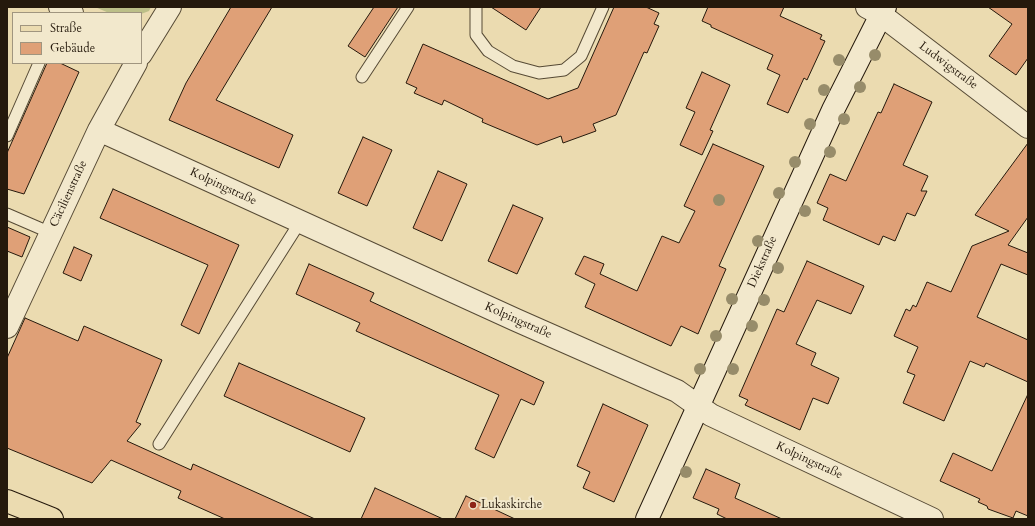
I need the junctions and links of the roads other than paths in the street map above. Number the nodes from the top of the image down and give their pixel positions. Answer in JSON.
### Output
{"nodes":[{"id":1,"x":170,"y":7,"type":"edge"},
{"id":2,"x":408,"y":7,"type":"edge"},
{"id":3,"x":476,"y":7,"type":"edge"},
{"id":4,"x":604,"y":7,"type":"edge"},
{"id":5,"x":877,"y":9,"type":"edge"},
{"id":6,"x":142,"y":51,"type":"edge"},
{"id":7,"x":38,"y":64,"type":"edge"},
{"id":8,"x":135,"y":64,"type":"edge"},
{"id":9,"x":362,"y":77,"type":"dead end"},
{"id":10,"x":1028,"y":126,"type":"edge"},
{"id":11,"x":99,"y":130,"type":"junction"},
{"id":12,"x":7,"y":136,"type":"edge"},
{"id":13,"x":7,"y":214,"type":"edge"},
{"id":14,"x":300,"y":222,"type":"junction"},
{"id":15,"x":51,"y":233,"type":"junction"},
{"id":16,"x":7,"y":327,"type":"edge"},
{"id":17,"x":698,"y":406,"type":"junction"},
{"id":18,"x":159,"y":444,"type":"dead end"},
{"id":19,"x":7,"y":501,"type":"edge"},
{"id":20,"x":52,"y":519,"type":"edge"},
{"id":21,"x":647,"y":519,"type":"edge"},
{"id":22,"x":932,"y":519,"type":"edge"}],
"edges":[{"from":1,"to":6,"type":"street","name":"Cäcilienstraße"},
{"from":2,"to":9,"type":"lane"},
{"from":3,"to":4,"type":"lane"},
{"from":5,"to":10,"type":"street","name":"Ludwigstraße"},
{"from":5,"to":17,"type":"street","name":"Diekstraße"},
{"from":7,"to":12,"type":"lane"},
{"from":8,"to":11,"type":"street","name":"Cäcilienstraße"},
{"from":11,"to":14,"type":"street","name":"Kolpingstraße"},
{"from":11,"to":15,"type":"street","name":"Cäcilienstraße"},
{"from":13,"to":15,"type":"lane"},
{"from":14,"to":17,"type":"street","name":"Kolpingstraße"},
{"from":14,"to":18,"type":"lane"},
{"from":15,"to":16,"type":"street","name":"Cäcilienstraße"},
{"from":17,"to":21,"type":"street","name":"Diekstraße"},
{"from":17,"to":22,"type":"street","name":"Kolpingstraße"},
{"from":19,"to":20,"type":"main road"}]}
